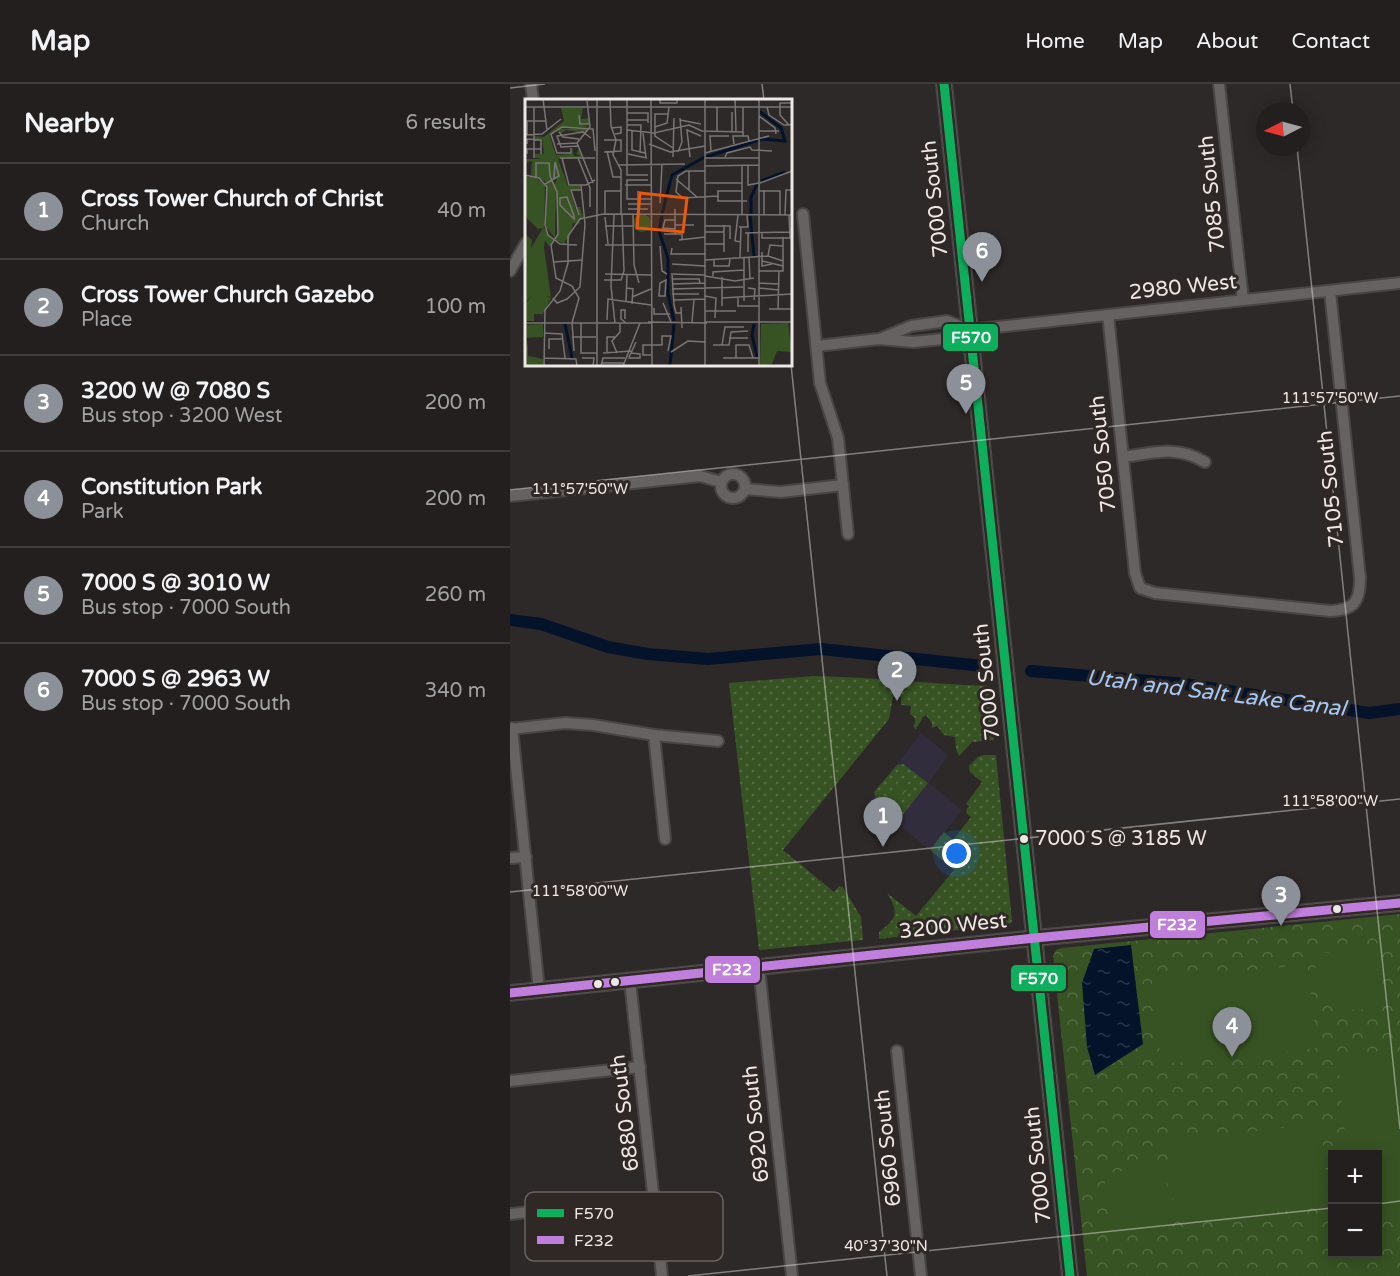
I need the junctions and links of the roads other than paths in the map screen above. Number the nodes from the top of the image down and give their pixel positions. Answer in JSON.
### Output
{"nodes":[{"id":1,"x":531,"y":84,"type":"edge"},
{"id":2,"x":944,"y":84,"type":"edge"},
{"id":3,"x":1219,"y":84,"type":"edge"},
{"id":4,"x":533,"y":99,"type":"edge"},
{"id":5,"x":803,"y":214,"type":"dead end"},
{"id":6,"x":525,"y":245,"type":"edge"},
{"id":7,"x":510,"y":271,"type":"edge"},
{"id":8,"x":1400,"y":283,"type":"edge"},
{"id":9,"x":1330,"y":291,"type":"junction"},
{"id":10,"x":1243,"y":300,"type":"junction"},
{"id":11,"x":1108,"y":315,"type":"junction"},
{"id":12,"x":970,"y":330,"type":"junction"},
{"id":13,"x":879,"y":339,"type":"junction"},
{"id":14,"x":817,"y":346,"type":"junction"},
{"id":15,"x":1123,"y":457,"type":"junction"},
{"id":16,"x":1205,"y":462,"type":"dead end"},
{"id":17,"x":721,"y":482,"type":"junction"},
{"id":18,"x":843,"y":485,"type":"junction"},
{"id":19,"x":745,"y":489,"type":"junction"},
{"id":20,"x":510,"y":496,"type":"edge"},
{"id":21,"x":848,"y":534,"type":"dead end"},
{"id":22,"x":1140,"y":588,"type":"joint"},
{"id":23,"x":511,"y":728,"type":"edge"},
{"id":24,"x":654,"y":735,"type":"junction"},
{"id":25,"x":718,"y":741,"type":"dead end"},
{"id":26,"x":665,"y":839,"type":"dead end"},
{"id":27,"x":526,"y":857,"type":"junction"},
{"id":28,"x":510,"y":858,"type":"edge"},
{"id":29,"x":1400,"y":903,"type":"edge"},
{"id":30,"x":1035,"y":938,"type":"junction"},
{"id":31,"x":759,"y":968,"type":"junction"},
{"id":32,"x":630,"y":981,"type":"junction"},
{"id":33,"x":539,"y":990,"type":"junction"},
{"id":34,"x":510,"y":993,"type":"edge"},
{"id":35,"x":897,"y":1051,"type":"dead end"},
{"id":36,"x":640,"y":1067,"type":"junction"},
{"id":37,"x":510,"y":1081,"type":"edge"},
{"id":38,"x":654,"y":1192,"type":"edge"},
{"id":39,"x":525,"y":1212,"type":"edge"},
{"id":40,"x":510,"y":1214,"type":"edge"},
{"id":41,"x":661,"y":1261,"type":"edge"},
{"id":42,"x":662,"y":1276,"type":"edge"},
{"id":43,"x":792,"y":1276,"type":"edge"},
{"id":44,"x":921,"y":1276,"type":"edge"},
{"id":45,"x":1070,"y":1276,"type":"edge"}],
"edges":[{"from":1,"to":4,"type":"street"},
{"from":2,"to":12,"type":"main road","name":"7000 South"},
{"from":3,"to":10,"type":"street","name":"7085 South"},
{"from":5,"to":14,"type":"street"},
{"from":6,"to":7,"type":"street"},
{"from":8,"to":9,"type":"street","name":"2980 West"},
{"from":9,"to":10,"type":"street","name":"2980 West"},
{"from":9,"to":22,"type":"street","name":"7105 South"},
{"from":10,"to":11,"type":"street","name":"2980 West"},
{"from":11,"to":12,"type":"street","name":"2980 West"},
{"from":11,"to":15,"type":"street","name":"7050 South"},
{"from":12,"to":13,"type":"street","name":"2980 West"},
{"from":12,"to":13,"type":"street","name":"2980 West"},
{"from":12,"to":30,"type":"main road","name":"7000 South"},
{"from":13,"to":14,"type":"street","name":"2980 West"},
{"from":14,"to":18,"type":"street"},
{"from":15,"to":16,"type":"street"},
{"from":15,"to":22,"type":"street","name":"7050 South"},
{"from":17,"to":19,"type":"street"},
{"from":17,"to":19,"type":"street"},
{"from":17,"to":20,"type":"street"},
{"from":18,"to":19,"type":"street"},
{"from":18,"to":21,"type":"street"},
{"from":23,"to":24,"type":"street"},
{"from":23,"to":27,"type":"street"},
{"from":24,"to":25,"type":"street"},
{"from":24,"to":26,"type":"street"},
{"from":27,"to":28,"type":"street"},
{"from":27,"to":33,"type":"street"},
{"from":29,"to":30,"type":"main road","name":"3200 West"},
{"from":30,"to":31,"type":"main road","name":"3200 West"},
{"from":30,"to":45,"type":"main road","name":"7000 South"},
{"from":31,"to":32,"type":"main road","name":"3200 West"},
{"from":31,"to":43,"type":"street","name":"6920 South"},
{"from":32,"to":33,"type":"main road","name":"3200 West"},
{"from":32,"to":36,"type":"street","name":"6880 South"},
{"from":33,"to":34,"type":"main road","name":"3200 West"},
{"from":35,"to":44,"type":"street","name":"6960 South"},
{"from":36,"to":37,"type":"street"},
{"from":36,"to":38,"type":"street","name":"6880 South"},
{"from":39,"to":40,"type":"street"},
{"from":41,"to":42,"type":"street","name":"6880 South"}]}
